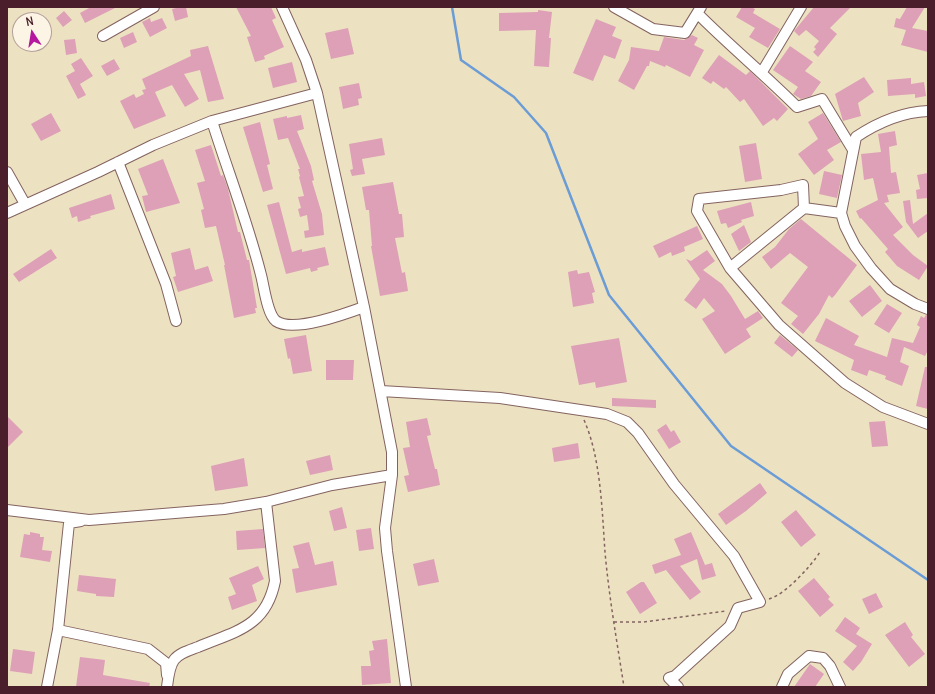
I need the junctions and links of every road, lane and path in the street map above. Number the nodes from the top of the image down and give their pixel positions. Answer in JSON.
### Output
{"nodes":[{"id":1,"x":154,"y":7,"type":"edge"},
{"id":2,"x":282,"y":7,"type":"edge"},
{"id":3,"x":614,"y":7,"type":"edge"},
{"id":4,"x":801,"y":7,"type":"edge"},
{"id":5,"x":699,"y":10,"type":"edge"},
{"id":6,"x":103,"y":36,"type":"dead end"},
{"id":7,"x":762,"y":72,"type":"junction"},
{"id":8,"x":317,"y":93,"type":"junction"},
{"id":9,"x":928,"y":111,"type":"edge"},
{"id":10,"x":212,"y":121,"type":"junction"},
{"id":11,"x":853,"y":150,"type":"junction"},
{"id":12,"x":118,"y":162,"type":"junction"},
{"id":13,"x":7,"y":172,"type":"edge"},
{"id":14,"x":25,"y":204,"type":"junction"},
{"id":15,"x":804,"y":208,"type":"junction"},
{"id":16,"x":7,"y":213,"type":"edge"},
{"id":17,"x":840,"y":213,"type":"junction"},
{"id":18,"x":730,"y":268,"type":"junction"},
{"id":19,"x":364,"y":307,"type":"junction"},
{"id":20,"x":928,"y":309,"type":"edge"},
{"id":21,"x":176,"y":321,"type":"dead end"},
{"id":22,"x":381,"y":391,"type":"junction"},
{"id":23,"x":580,"y":410,"type":"junction"},
{"id":24,"x":928,"y":424,"type":"edge"},
{"id":25,"x":392,"y":475,"type":"junction"},
{"id":26,"x":266,"y":502,"type":"junction"},
{"id":27,"x":7,"y":510,"type":"edge"},
{"id":28,"x":57,"y":516,"type":"junction"},
{"id":29,"x":88,"y":520,"type":"junction"},
{"id":30,"x":69,"y":523,"type":"junction"},
{"id":31,"x":820,"y":552,"type":"dead end"},
{"id":32,"x":760,"y":602,"type":"junction"},
{"id":33,"x":738,"y":608,"type":"junction"},
{"id":34,"x":614,"y":622,"type":"junction"},
{"id":35,"x":58,"y":630,"type":"junction"},
{"id":36,"x":168,"y":685,"type":"edge"},
{"id":37,"x":47,"y":687,"type":"edge"},
{"id":38,"x":406,"y":687,"type":"edge"},
{"id":39,"x":624,"y":687,"type":"edge"},
{"id":40,"x":678,"y":687,"type":"edge"},
{"id":41,"x":782,"y":687,"type":"edge"},
{"id":42,"x":840,"y":687,"type":"edge"}],
"edges":[{"from":1,"to":6,"type":"street"},
{"from":2,"to":8,"type":"street"},
{"from":3,"to":5,"type":"street"},
{"from":4,"to":7,"type":"street"},
{"from":5,"to":7,"type":"street"},
{"from":7,"to":11,"type":"street"},
{"from":8,"to":10,"type":"street"},
{"from":8,"to":19,"type":"street"},
{"from":9,"to":11,"type":"street"},
{"from":10,"to":12,"type":"street"},
{"from":10,"to":19,"type":"street"},
{"from":11,"to":17,"type":"street"},
{"from":12,"to":14,"type":"street"},
{"from":12,"to":21,"type":"street"},
{"from":13,"to":14,"type":"street"},
{"from":14,"to":16,"type":"street"},
{"from":15,"to":17,"type":"street"},
{"from":15,"to":18,"type":"street"},
{"from":15,"to":18,"type":"street"},
{"from":17,"to":20,"type":"street"},
{"from":18,"to":24,"type":"street"},
{"from":19,"to":22,"type":"street"},
{"from":22,"to":23,"type":"street"},
{"from":22,"to":25,"type":"street"},
{"from":23,"to":32,"type":"street"},
{"from":23,"to":34,"type":"path"},
{"from":25,"to":26,"type":"street"},
{"from":25,"to":38,"type":"street"},
{"from":26,"to":29,"type":"street"},
{"from":26,"to":36,"type":"street"},
{"from":27,"to":28,"type":"street"},
{"from":28,"to":29,"type":"street"},
{"from":28,"to":30,"type":"street"},
{"from":29,"to":30,"type":"street"},
{"from":30,"to":35,"type":"street"},
{"from":31,"to":32,"type":"path"},
{"from":32,"to":33,"type":"street"},
{"from":33,"to":34,"type":"path"},
{"from":33,"to":40,"type":"street"},
{"from":34,"to":39,"type":"path"},
{"from":35,"to":36,"type":"street"},
{"from":35,"to":37,"type":"street"},
{"from":41,"to":42,"type":"street"}]}
